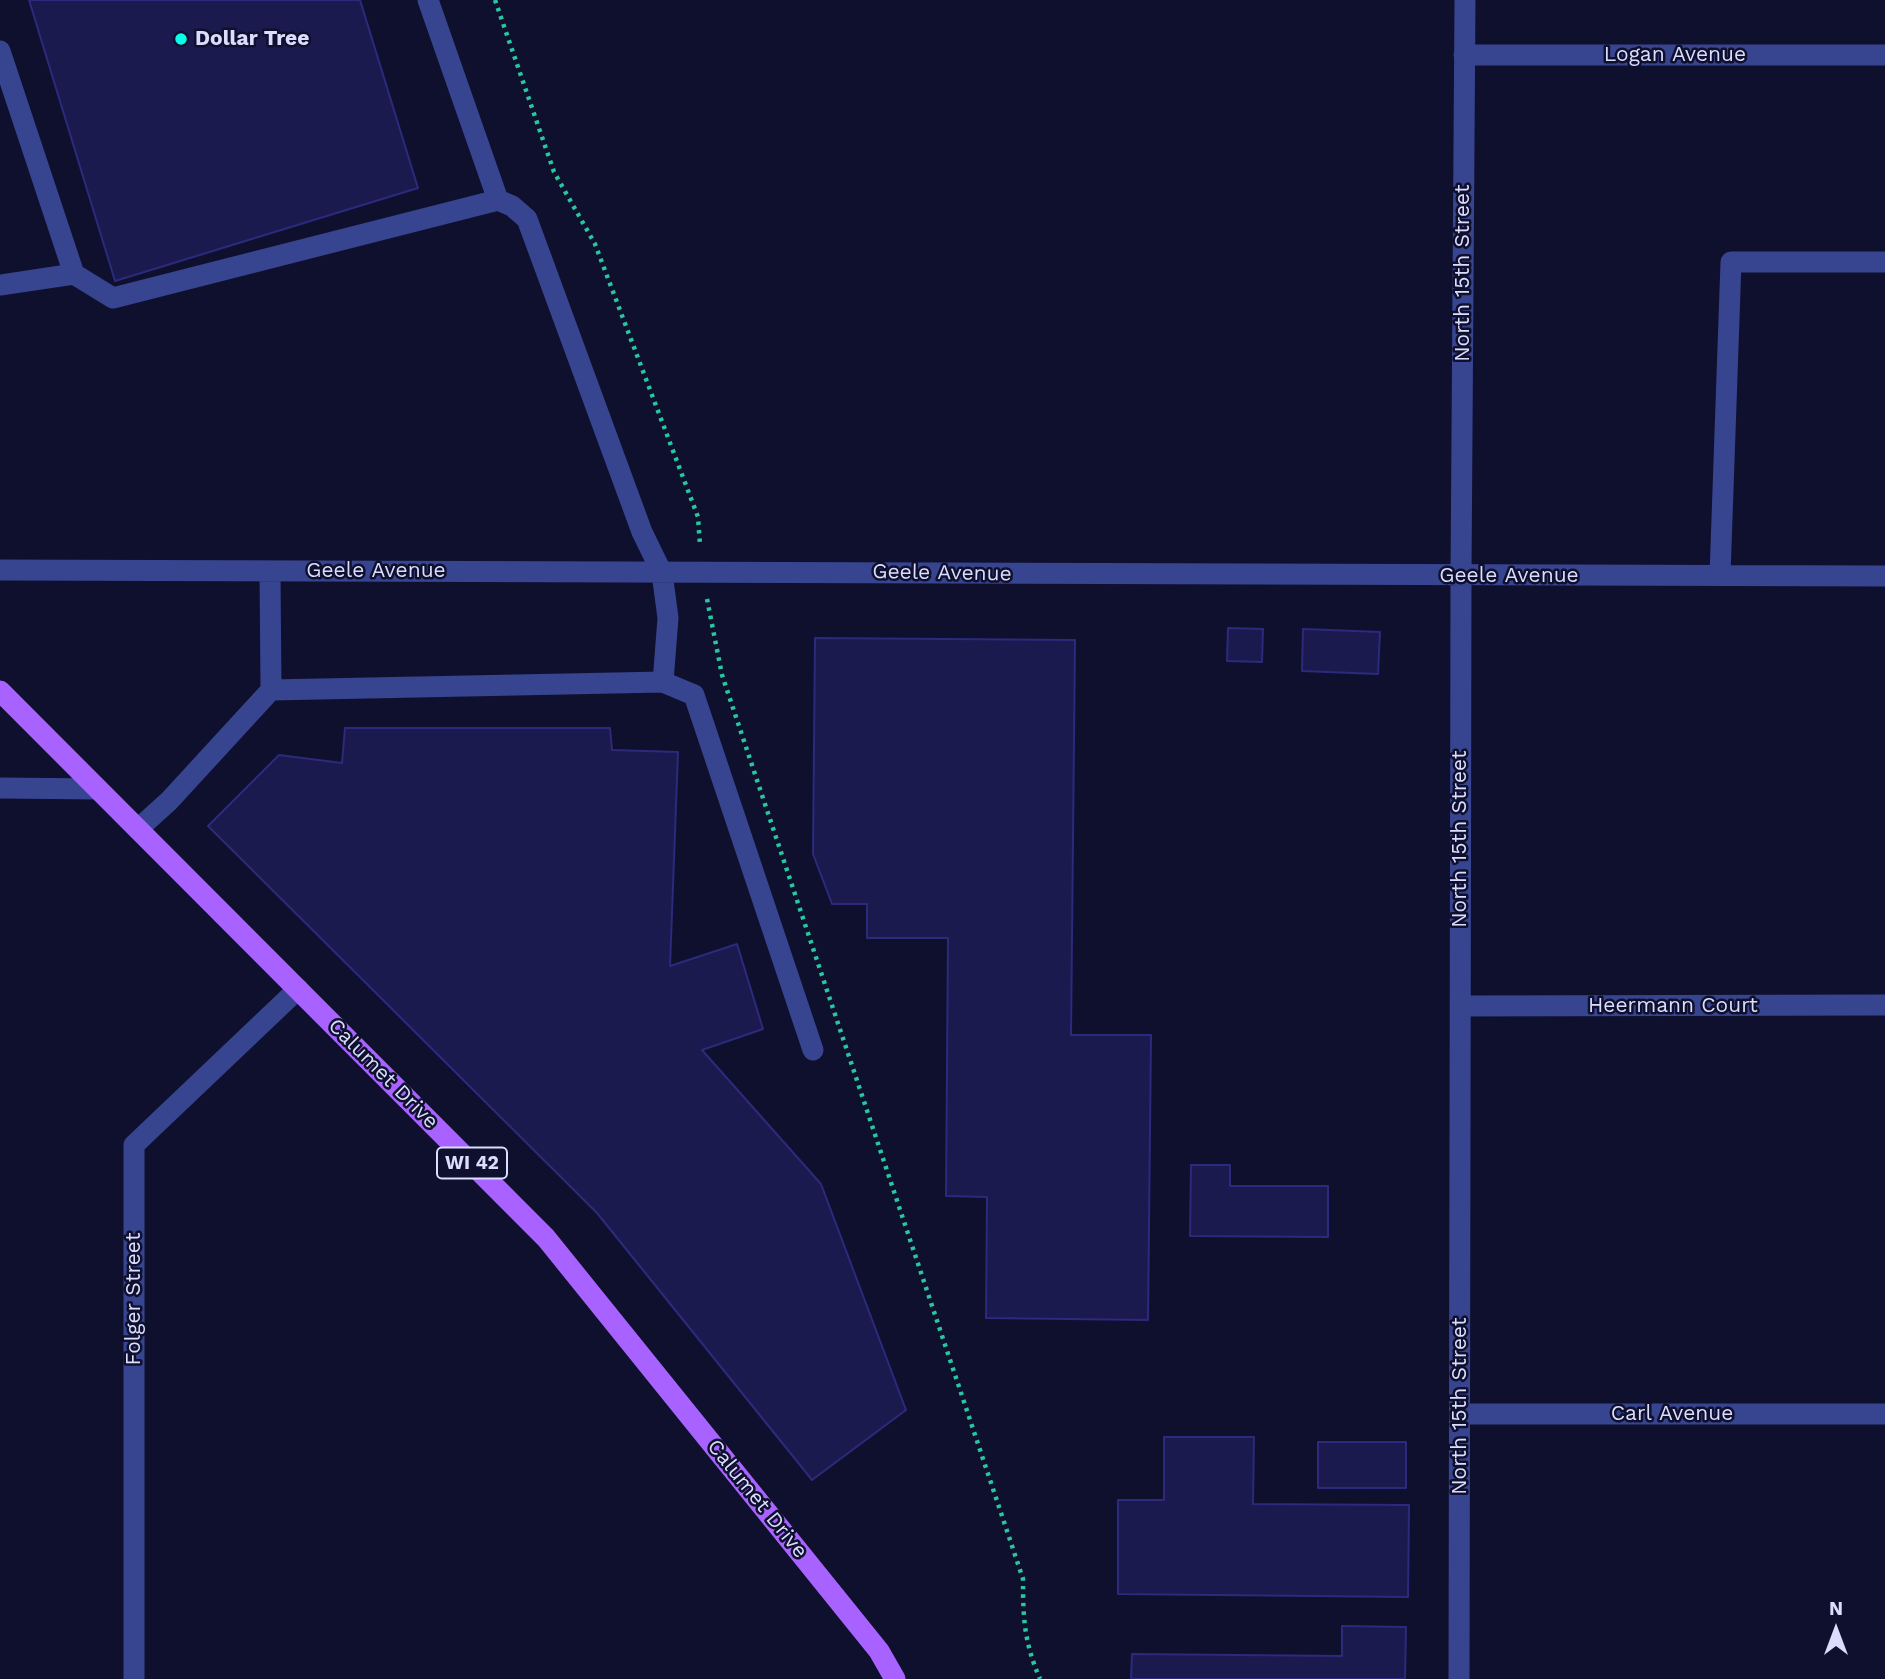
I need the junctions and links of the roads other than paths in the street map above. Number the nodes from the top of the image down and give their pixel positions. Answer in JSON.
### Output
{"nodes":[{"id":1,"x":428,"y":0,"type":"edge"},
{"id":2,"x":1465,"y":0,"type":"edge"},
{"id":3,"x":0,"y":51,"type":"edge"},
{"id":4,"x":1464,"y":55,"type":"junction"},
{"id":5,"x":1885,"y":55,"type":"edge"},
{"id":6,"x":498,"y":200,"type":"junction"},
{"id":7,"x":1885,"y":261,"type":"edge"},
{"id":8,"x":74,"y":274,"type":"junction"},
{"id":9,"x":0,"y":285,"type":"edge"},
{"id":10,"x":0,"y":570,"type":"edge"},
{"id":11,"x":270,"y":571,"type":"junction"},
{"id":12,"x":662,"y":573,"type":"junction"},
{"id":13,"x":1720,"y":575,"type":"junction"},
{"id":14,"x":1461,"y":576,"type":"junction"},
{"id":15,"x":1885,"y":576,"type":"edge"},
{"id":16,"x":663,"y":682,"type":"junction"},
{"id":17,"x":271,"y":690,"type":"junction"},
{"id":18,"x":0,"y":691,"type":"edge"},
{"id":19,"x":0,"y":788,"type":"edge"},
{"id":20,"x":98,"y":789,"type":"junction"},
{"id":21,"x":138,"y":829,"type":"junction"},
{"id":22,"x":298,"y":989,"type":"junction"},
{"id":23,"x":1885,"y":1005,"type":"edge"},
{"id":24,"x":1460,"y":1006,"type":"junction"},
{"id":25,"x":813,"y":1050,"type":"dead end"},
{"id":26,"x":1460,"y":1414,"type":"junction"},
{"id":27,"x":1885,"y":1414,"type":"edge"},
{"id":28,"x":134,"y":1679,"type":"edge"},
{"id":29,"x":895,"y":1679,"type":"edge"},
{"id":30,"x":1459,"y":1679,"type":"edge"}],
"edges":[{"from":1,"to":6,"type":"street"},
{"from":2,"to":4,"type":"street","name":"North 15th Street"},
{"from":3,"to":8,"type":"street"},
{"from":4,"to":5,"type":"street","name":"Logan Avenue"},
{"from":4,"to":14,"type":"street","name":"North 15th Street"},
{"from":6,"to":8,"type":"street"},
{"from":6,"to":12,"type":"street"},
{"from":7,"to":13,"type":"street"},
{"from":8,"to":9,"type":"street"},
{"from":10,"to":11,"type":"street","name":"Geele Avenue"},
{"from":11,"to":12,"type":"street","name":"Geele Avenue"},
{"from":11,"to":17,"type":"street"},
{"from":12,"to":14,"type":"street","name":"Geele Avenue"},
{"from":12,"to":16,"type":"street"},
{"from":13,"to":14,"type":"street","name":"Geele Avenue"},
{"from":13,"to":15,"type":"street","name":"Geele Avenue"},
{"from":14,"to":24,"type":"street","name":"North 15th Street"},
{"from":16,"to":17,"type":"street"},
{"from":16,"to":25,"type":"street"},
{"from":17,"to":21,"type":"street"},
{"from":18,"to":20,"type":"main road","name":"Calumet Drive","number":"WI 42"},
{"from":19,"to":20,"type":"street"},
{"from":20,"to":21,"type":"main road","name":"Calumet Drive","number":"WI 42"},
{"from":21,"to":22,"type":"main road","name":"Calumet Drive","number":"WI 42"},
{"from":22,"to":28,"type":"street","name":"Folger Street"},
{"from":22,"to":29,"type":"main road","name":"Calumet Drive","number":"WI 42"},
{"from":23,"to":24,"type":"street","name":"Heermann Court"},
{"from":24,"to":26,"type":"street","name":"North 15th Street"},
{"from":26,"to":27,"type":"street","name":"Carl Avenue"},
{"from":26,"to":30,"type":"street","name":"North 15th Street"}]}
